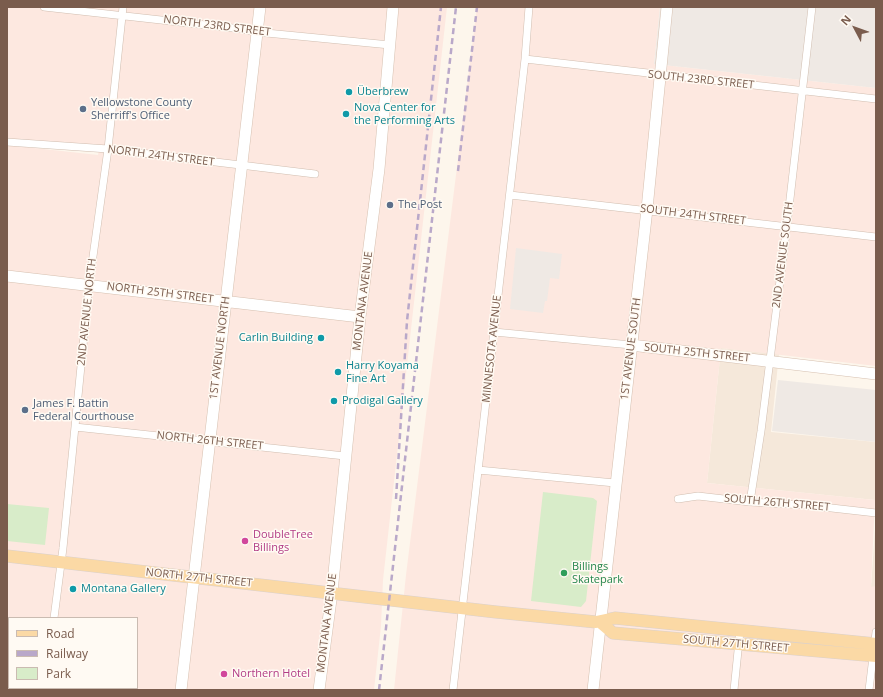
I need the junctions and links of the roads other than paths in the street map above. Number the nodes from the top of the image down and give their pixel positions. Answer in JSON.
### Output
{"nodes":[{"id":1,"x":44,"y":7,"type":"edge"},
{"id":2,"x":123,"y":7,"type":"edge"},
{"id":3,"x":260,"y":7,"type":"edge"},
{"id":4,"x":393,"y":7,"type":"edge"},
{"id":5,"x":529,"y":7,"type":"edge"},
{"id":6,"x":667,"y":7,"type":"edge"},
{"id":7,"x":812,"y":7,"type":"edge"},
{"id":8,"x":122,"y":16,"type":"junction"},
{"id":9,"x":256,"y":32,"type":"junction"},
{"id":10,"x":390,"y":45,"type":"junction"},
{"id":11,"x":525,"y":59,"type":"junction"},
{"id":12,"x":660,"y":76,"type":"junction"},
{"id":13,"x":802,"y":91,"type":"junction"},
{"id":14,"x":876,"y":99,"type":"edge"},
{"id":15,"x":7,"y":142,"type":"edge"},
{"id":16,"x":108,"y":149,"type":"junction"},
{"id":17,"x":242,"y":166,"type":"junction"},
{"id":18,"x":315,"y":174,"type":"dead end"},
{"id":19,"x":510,"y":195,"type":"junction"},
{"id":20,"x":647,"y":210,"type":"junction"},
{"id":21,"x":788,"y":226,"type":"junction"},
{"id":22,"x":876,"y":237,"type":"edge"},
{"id":23,"x":7,"y":276,"type":"edge"},
{"id":24,"x":89,"y":285,"type":"junction"},
{"id":25,"x":226,"y":301,"type":"junction"},
{"id":26,"x":360,"y":317,"type":"junction"},
{"id":27,"x":494,"y":332,"type":"junction"},
{"id":28,"x":631,"y":345,"type":"junction"},
{"id":29,"x":769,"y":361,"type":"junction"},
{"id":30,"x":876,"y":374,"type":"edge"},
{"id":31,"x":75,"y":427,"type":"junction"},
{"id":32,"x":209,"y":441,"type":"junction"},
{"id":33,"x":345,"y":456,"type":"junction"},
{"id":34,"x":478,"y":470,"type":"junction"},
{"id":35,"x":615,"y":483,"type":"junction"},
{"id":36,"x":678,"y":499,"type":"dead end"},
{"id":37,"x":750,"y":502,"type":"junction"},
{"id":38,"x":876,"y":513,"type":"edge"},
{"id":39,"x":7,"y":556,"type":"edge"},
{"id":40,"x":61,"y":563,"type":"junction"},
{"id":41,"x":194,"y":577,"type":"junction"},
{"id":42,"x":332,"y":592,"type":"junction"},
{"id":43,"x":391,"y":600,"type":"joint"},
{"id":44,"x":463,"y":609,"type":"junction"},
{"id":45,"x":54,"y":617,"type":"edge"},
{"id":46,"x":600,"y":622,"type":"junction"},
{"id":47,"x":740,"y":631,"type":"junction"},
{"id":48,"x":876,"y":640,"type":"edge"},
{"id":49,"x":739,"y":644,"type":"junction"},
{"id":50,"x":874,"y":656,"type":"edge"},
{"id":51,"x":181,"y":690,"type":"edge"},
{"id":52,"x":319,"y":690,"type":"edge"},
{"id":53,"x":453,"y":690,"type":"edge"},
{"id":54,"x":593,"y":690,"type":"edge"},
{"id":55,"x":734,"y":690,"type":"edge"},
{"id":56,"x":869,"y":690,"type":"edge"}],
"edges":[{"from":1,"to":8,"type":"street","name":"NORTH 23RD STREET"},
{"from":2,"to":8,"type":"street","name":"2ND AVENUE NORTH"},
{"from":3,"to":9,"type":"main road","name":"1ST AVENUE NORTH"},
{"from":4,"to":10,"type":"main road","name":"MONTANA AVENUE"},
{"from":5,"to":11,"type":"street","name":"MINNESOTA AVENUE"},
{"from":6,"to":12,"type":"main road","name":"1ST AVENUE SOUTH"},
{"from":7,"to":13,"type":"street","name":"2ND AVENUE SOUTH"},
{"from":8,"to":9,"type":"street","name":"NORTH 23RD STREET"},
{"from":8,"to":16,"type":"street","name":"2ND AVENUE NORTH"},
{"from":9,"to":10,"type":"street","name":"NORTH 23RD STREET"},
{"from":9,"to":17,"type":"main road","name":"1ST AVENUE NORTH"},
{"from":10,"to":26,"type":"main road","name":"MONTANA AVENUE"},
{"from":11,"to":12,"type":"street","name":"SOUTH 23RD STREET"},
{"from":11,"to":19,"type":"street","name":"MINNESOTA AVENUE"},
{"from":12,"to":13,"type":"street","name":"SOUTH 23RD STREET"},
{"from":12,"to":20,"type":"main road","name":"1ST AVENUE SOUTH"},
{"from":13,"to":14,"type":"street","name":"SOUTH 23RD STREET"},
{"from":13,"to":21,"type":"street","name":"2ND AVENUE SOUTH"},
{"from":15,"to":16,"type":"street","name":"NORTH 24TH STREET"},
{"from":16,"to":17,"type":"street","name":"NORTH 24TH STREET"},
{"from":16,"to":24,"type":"street","name":"2ND AVENUE NORTH"},
{"from":17,"to":18,"type":"street","name":"NORTH 24TH STREET"},
{"from":17,"to":25,"type":"main road","name":"1ST AVENUE NORTH"},
{"from":19,"to":20,"type":"street","name":"SOUTH 24TH STREET"},
{"from":19,"to":27,"type":"street","name":"MINNESOTA AVENUE"},
{"from":20,"to":21,"type":"street","name":"SOUTH 24TH STREET"},
{"from":20,"to":28,"type":"main road","name":"1ST AVENUE SOUTH"},
{"from":21,"to":22,"type":"street","name":"SOUTH 24TH STREET"},
{"from":21,"to":29,"type":"street","name":"2ND AVENUE SOUTH"},
{"from":23,"to":24,"type":"main road","name":"NORTH 25TH STREET"},
{"from":24,"to":25,"type":"main road","name":"NORTH 25TH STREET"},
{"from":24,"to":31,"type":"street","name":"2ND AVENUE NORTH"},
{"from":25,"to":26,"type":"main road","name":"NORTH 25TH STREET"},
{"from":25,"to":32,"type":"main road","name":"1ST AVENUE NORTH"},
{"from":26,"to":33,"type":"main road","name":"MONTANA AVENUE"},
{"from":27,"to":28,"type":"street","name":"SOUTH 25TH STREET"},
{"from":27,"to":34,"type":"street","name":"MINNESOTA AVENUE"},
{"from":28,"to":29,"type":"main road","name":"SOUTH 25TH STREET"},
{"from":28,"to":35,"type":"main road","name":"1ST AVENUE SOUTH"},
{"from":29,"to":30,"type":"main road","name":"SOUTH 25TH STREET"},
{"from":29,"to":37,"type":"street","name":"2ND AVENUE SOUTH"},
{"from":31,"to":32,"type":"street","name":"NORTH 26TH STREET"},
{"from":31,"to":40,"type":"street","name":"2ND AVENUE NORTH"},
{"from":32,"to":33,"type":"street","name":"NORTH 26TH STREET"},
{"from":32,"to":41,"type":"main road","name":"1ST AVENUE NORTH"},
{"from":33,"to":42,"type":"main road","name":"MONTANA AVENUE"},
{"from":34,"to":35,"type":"street"},
{"from":34,"to":44,"type":"street","name":"MINNESOTA AVENUE"},
{"from":35,"to":46,"type":"main road","name":"1ST AVENUE SOUTH"},
{"from":36,"to":37,"type":"street","name":"SOUTH 26TH STREET"},
{"from":37,"to":38,"type":"street","name":"SOUTH 26TH STREET"},
{"from":39,"to":40,"type":"main road","name":"NORTH 27TH STREET"},
{"from":40,"to":41,"type":"main road","name":"NORTH 27TH STREET"},
{"from":40,"to":45,"type":"street","name":"2ND AVENUE NORTH"},
{"from":41,"to":42,"type":"main road","name":"NORTH 27TH STREET"},
{"from":41,"to":51,"type":"main road","name":"1ST AVENUE NORTH"},
{"from":42,"to":43,"type":"main road","name":"NORTH 27TH STREET"},
{"from":42,"to":52,"type":"main road","name":"MONTANA AVENUE"},
{"from":43,"to":44,"type":"main road","name":"SOUTH 27TH STREET"},
{"from":44,"to":46,"type":"main road","name":"SOUTH 27TH STREET"},
{"from":44,"to":53,"type":"street","name":"MINNESOTA AVENUE"},
{"from":46,"to":47,"type":"main road","name":"SOUTH 27TH STREET"},
{"from":46,"to":49,"type":"main road","name":"SOUTH 27TH STREET"},
{"from":46,"to":54,"type":"main road","name":"1ST AVENUE SOUTH"},
{"from":47,"to":48,"type":"main road","name":"SOUTH 27TH STREET"},
{"from":47,"to":49,"type":"street"},
{"from":48,"to":50,"type":"street"},
{"from":49,"to":50,"type":"main road","name":"SOUTH 27TH STREET"},
{"from":49,"to":55,"type":"street"},
{"from":50,"to":56,"type":"street"}]}
